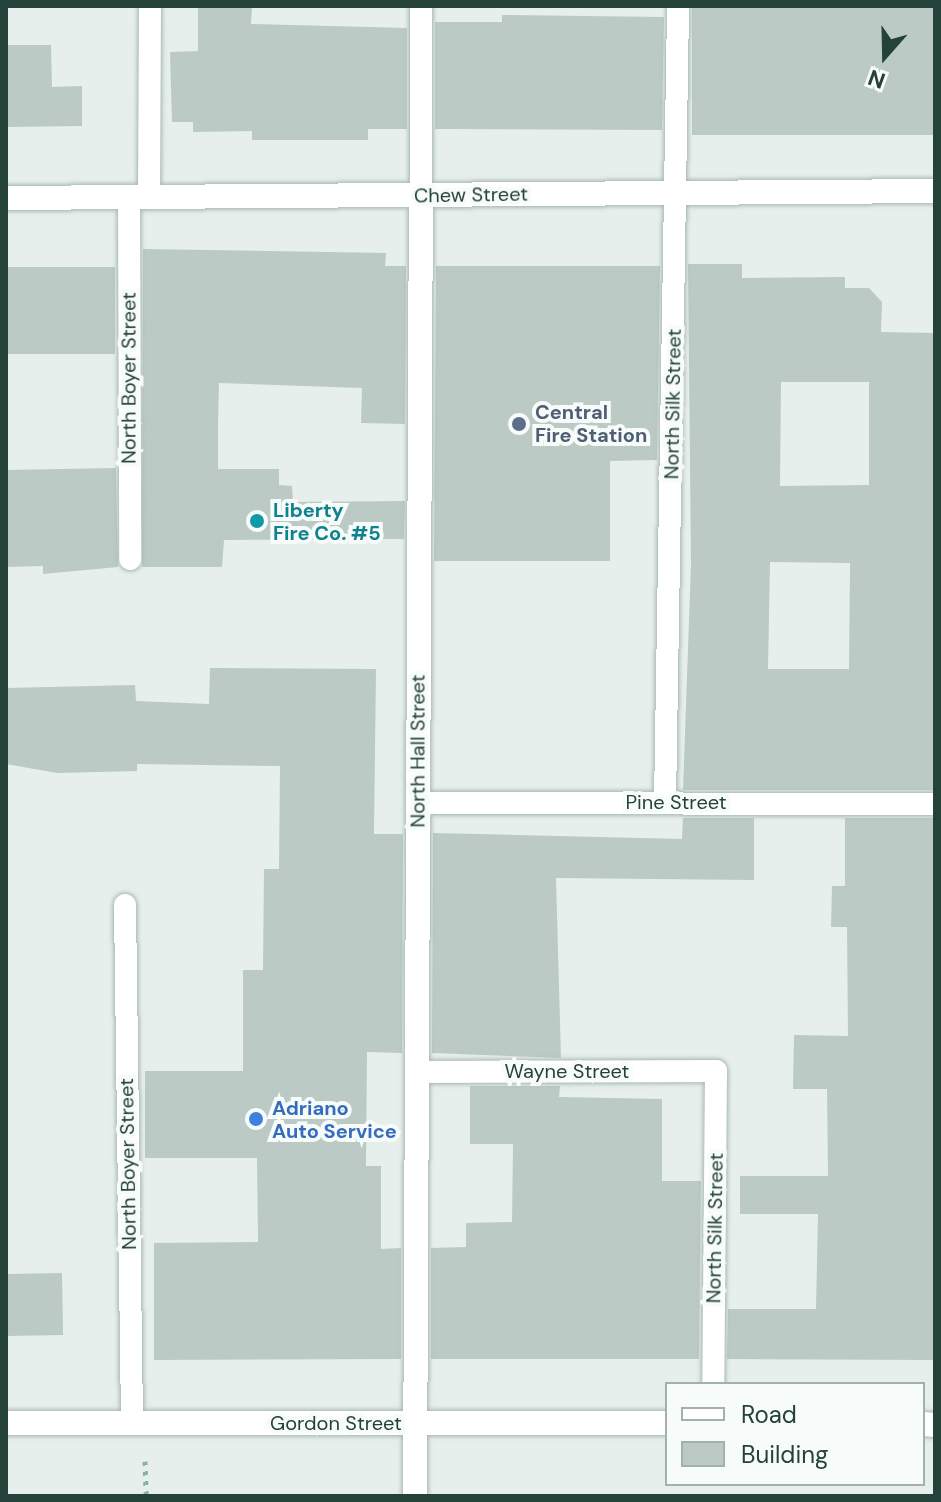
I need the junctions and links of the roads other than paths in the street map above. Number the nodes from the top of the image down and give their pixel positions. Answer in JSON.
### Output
{"nodes":[{"id":1,"x":150,"y":6,"type":"edge"},
{"id":2,"x":421,"y":6,"type":"edge"},
{"id":3,"x":678,"y":6,"type":"edge"},
{"id":4,"x":935,"y":191,"type":"edge"},
{"id":5,"x":678,"y":193,"type":"junction"},
{"id":6,"x":421,"y":196,"type":"junction"},
{"id":7,"x":139,"y":197,"type":"junction"},
{"id":8,"x":6,"y":198,"type":"edge"},
{"id":9,"x":130,"y":559,"type":"dead end"},
{"id":10,"x":665,"y":802,"type":"junction"},
{"id":11,"x":418,"y":803,"type":"junction"},
{"id":12,"x":935,"y":804,"type":"edge"},
{"id":13,"x":125,"y":905,"type":"dead end"},
{"id":14,"x":716,"y":1071,"type":"joint"},
{"id":15,"x":417,"y":1072,"type":"junction"},
{"id":16,"x":713,"y":1382,"type":"edge"},
{"id":17,"x":132,"y":1422,"type":"junction"},
{"id":18,"x":6,"y":1423,"type":"edge"},
{"id":19,"x":414,"y":1423,"type":"junction"},
{"id":20,"x":665,"y":1423,"type":"edge"},
{"id":21,"x":415,"y":1496,"type":"edge"}],
"edges":[{"from":1,"to":7,"type":"lane","name":"North Boyer Street"},
{"from":2,"to":6,"type":"lane","name":"North Hall Street"},
{"from":3,"to":5,"type":"lane","name":"North Silk Street"},
{"from":4,"to":5,"type":"street","name":"Chew Street"},
{"from":5,"to":6,"type":"street","name":"Chew Street"},
{"from":5,"to":10,"type":"lane","name":"North Silk Street"},
{"from":6,"to":7,"type":"street","name":"Chew Street"},
{"from":6,"to":11,"type":"street","name":"North Hall Street"},
{"from":7,"to":8,"type":"street","name":"Chew Street"},
{"from":7,"to":9,"type":"lane","name":"North Boyer Street"},
{"from":10,"to":11,"type":"lane","name":"Pine Street"},
{"from":10,"to":12,"type":"lane","name":"Pine Street"},
{"from":11,"to":15,"type":"street","name":"North Hall Street"},
{"from":13,"to":17,"type":"lane","name":"North Boyer Street"},
{"from":14,"to":15,"type":"lane","name":"Wayne Street"},
{"from":14,"to":16,"type":"lane","name":"North Silk Street"},
{"from":15,"to":19,"type":"street","name":"North Hall Street"},
{"from":17,"to":18,"type":"street","name":"Gordon Street"},
{"from":17,"to":19,"type":"street","name":"Gordon Street"},
{"from":19,"to":20,"type":"street","name":"Gordon Street"},
{"from":19,"to":21,"type":"street","name":"North Hall Street"}]}
